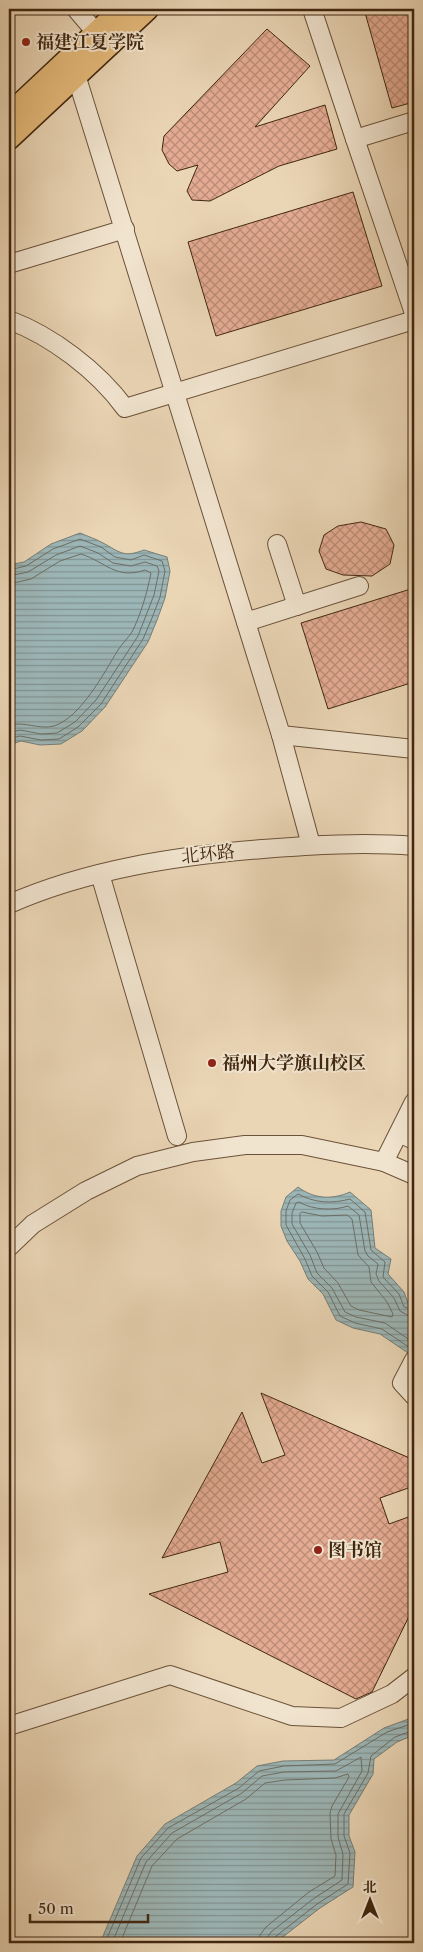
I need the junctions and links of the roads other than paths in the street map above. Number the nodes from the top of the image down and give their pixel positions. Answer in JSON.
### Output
{"nodes":[{"id":1,"x":76,"y":9,"type":"edge"},
{"id":2,"x":122,"y":9,"type":"edge"},
{"id":3,"x":147,"y":9,"type":"edge"},
{"id":4,"x":312,"y":9,"type":"edge"},
{"id":5,"x":102,"y":39,"type":"junction"},
{"id":6,"x":76,"y":75,"type":"junction"},
{"id":7,"x":16,"y":108,"type":"edge"},
{"id":8,"x":414,"y":121,"type":"edge"},
{"id":9,"x":9,"y":138,"type":"edge"},
{"id":10,"x":355,"y":139,"type":"junction"},
{"id":11,"x":125,"y":229,"type":"junction"},
{"id":12,"x":9,"y":264,"type":"edge"},
{"id":13,"x":414,"y":313,"type":"edge"},
{"id":14,"x":9,"y":320,"type":"edge"},
{"id":15,"x":414,"y":320,"type":"edge"},
{"id":16,"x":176,"y":394,"type":"junction"},
{"id":17,"x":277,"y":544,"type":"dead end"},
{"id":18,"x":359,"y":586,"type":"dead end"},
{"id":19,"x":297,"y":606,"type":"junction"},
{"id":20,"x":246,"y":622,"type":"junction"},
{"id":21,"x":281,"y":735,"type":"junction"},
{"id":22,"x":414,"y":749,"type":"edge"},
{"id":23,"x":311,"y":845,"type":"junction"},
{"id":24,"x":414,"y":846,"type":"edge"},
{"id":25,"x":100,"y":874,"type":"junction"},
{"id":26,"x":9,"y":904,"type":"edge"},
{"id":27,"x":414,"y":1102,"type":"edge"},
{"id":28,"x":177,"y":1136,"type":"dead end"},
{"id":29,"x":406,"y":1137,"type":"edge"},
{"id":30,"x":384,"y":1162,"type":"junction"},
{"id":31,"x":414,"y":1175,"type":"edge"},
{"id":32,"x":9,"y":1247,"type":"edge"},
{"id":33,"x":414,"y":1361,"type":"edge"},
{"id":34,"x":414,"y":1396,"type":"edge"},
{"id":35,"x":414,"y":1677,"type":"edge"},
{"id":36,"x":9,"y":1726,"type":"edge"}],
"edges":[{"from":1,"to":5,"type":"street"},
{"from":2,"to":5,"type":"main road"},
{"from":3,"to":5,"type":"main road"},
{"from":4,"to":10,"type":"street"},
{"from":5,"to":6,"type":"main road"},
{"from":5,"to":7,"type":"main road"},
{"from":6,"to":7,"type":"main road"},
{"from":6,"to":11,"type":"street"},
{"from":7,"to":9,"type":"main road"},
{"from":8,"to":10,"type":"street"},
{"from":10,"to":13,"type":"street"},
{"from":11,"to":12,"type":"street"},
{"from":11,"to":16,"type":"street"},
{"from":14,"to":16,"type":"street"},
{"from":15,"to":16,"type":"street"},
{"from":16,"to":20,"type":"street"},
{"from":17,"to":19,"type":"street"},
{"from":18,"to":19,"type":"street"},
{"from":19,"to":20,"type":"street"},
{"from":20,"to":21,"type":"street"},
{"from":21,"to":22,"type":"street"},
{"from":21,"to":23,"type":"street"},
{"from":23,"to":24,"type":"street","name":"北环路"},
{"from":23,"to":25,"type":"street","name":"北环路"},
{"from":25,"to":26,"type":"street","name":"北环路"},
{"from":25,"to":28,"type":"street"},
{"from":27,"to":29,"type":"street"},
{"from":29,"to":30,"type":"street"},
{"from":30,"to":31,"type":"street"},
{"from":30,"to":32,"type":"street"},
{"from":33,"to":34,"type":"street"},
{"from":35,"to":36,"type":"street"}]}
